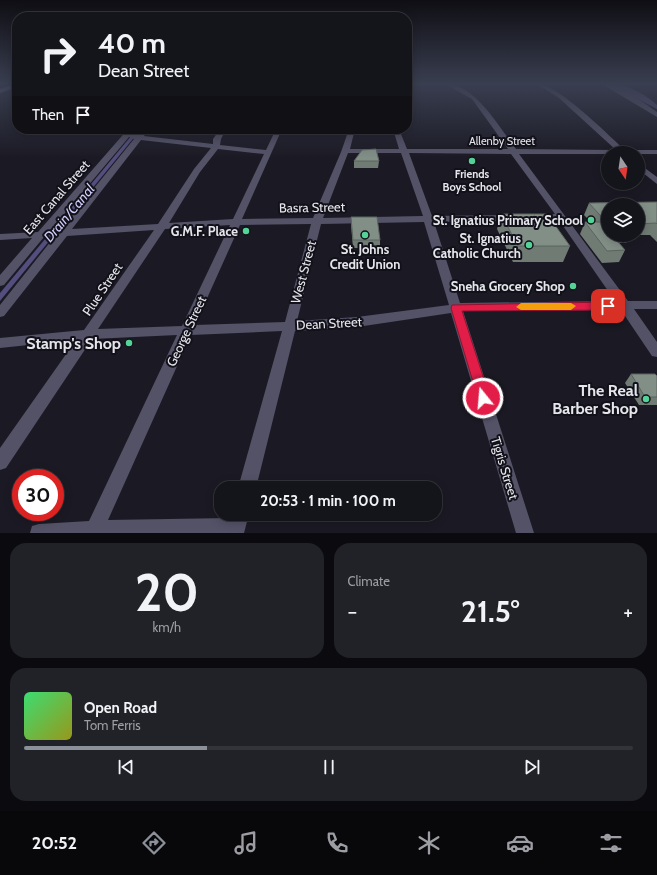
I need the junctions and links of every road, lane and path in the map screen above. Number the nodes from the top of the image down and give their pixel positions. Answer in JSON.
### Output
{"nodes":[{"id":1,"x":481,"y":108,"type":"edge"},
{"id":2,"x":573,"y":108,"type":"edge"},
{"id":3,"x":647,"y":108,"type":"edge"},
{"id":4,"x":657,"y":115,"type":"edge"},
{"id":5,"x":220,"y":134,"type":"edge"},
{"id":6,"x":277,"y":134,"type":"edge"},
{"id":7,"x":351,"y":134,"type":"edge"},
{"id":8,"x":398,"y":134,"type":"edge"},
{"id":9,"x":132,"y":136,"type":"edge"},
{"id":10,"x":616,"y":146,"type":"edge"},
{"id":11,"x":216,"y":147,"type":"junction"},
{"id":12,"x":346,"y":151,"type":"junction"},
{"id":13,"x":268,"y":152,"type":"junction"},
{"id":14,"x":404,"y":152,"type":"junction"},
{"id":15,"x":513,"y":152,"type":"junction"},
{"id":16,"x":601,"y":152,"type":"edge"},
{"id":17,"x":645,"y":152,"type":"edge"},
{"id":18,"x":657,"y":152,"type":"edge"},
{"id":19,"x":645,"y":171,"type":"edge"},
{"id":20,"x":657,"y":181,"type":"edge"},
{"id":21,"x":428,"y":218,"type":"junction"},
{"id":22,"x":562,"y":218,"type":"junction"},
{"id":23,"x":317,"y":220,"type":"junction"},
{"id":24,"x":235,"y":222,"type":"junction"},
{"id":25,"x":162,"y":226,"type":"junction"},
{"id":26,"x":52,"y":234,"type":"junction"},
{"id":27,"x":0,"y":237,"type":"edge"},
{"id":28,"x":0,"y":282,"type":"edge"},
{"id":29,"x":657,"y":305,"type":"edge"},
{"id":30,"x":624,"y":306,"type":"junction"},
{"id":31,"x":456,"y":308,"type":"junction"},
{"id":32,"x":0,"y":313,"type":"edge"},
{"id":33,"x":290,"y":325,"type":"junction"},
{"id":34,"x":187,"y":329,"type":"junction"},
{"id":35,"x":88,"y":334,"type":"junction"},
{"id":36,"x":0,"y":343,"type":"edge"},
{"id":37,"x":657,"y":352,"type":"edge"},
{"id":38,"x":0,"y":462,"type":"edge"},
{"id":39,"x":249,"y":481,"type":"edge"},
{"id":40,"x":237,"y":525,"type":"edge"},
{"id":41,"x":94,"y":531,"type":"edge"},
{"id":42,"x":39,"y":533,"type":"edge"},
{"id":43,"x":525,"y":533,"type":"edge"}],
"edges":[{"from":1,"to":15,"type":"street"},
{"from":2,"to":10,"type":"street"},
{"from":3,"to":4,"type":"street"},
{"from":5,"to":11,"type":"street","name":"Plue Street"},
{"from":6,"to":13,"type":"street","name":"George Street"},
{"from":7,"to":12,"type":"street","name":"West Street"},
{"from":8,"to":14,"type":"street","name":"Tigris Street"},
{"from":9,"to":11,"type":"street"},
{"from":9,"to":26,"type":"street"},
{"from":9,"to":26,"type":"street","name":"East Canal Street"},
{"from":11,"to":13,"type":"street"},
{"from":11,"to":25,"type":"street","name":"Plue Street"},
{"from":12,"to":14,"type":"street","name":"Allenby Street"},
{"from":12,"to":23,"type":"street","name":"West Street"},
{"from":13,"to":24,"type":"street","name":"George Street"},
{"from":14,"to":15,"type":"street","name":"Allenby Street"},
{"from":14,"to":21,"type":"street","name":"Tigris Street"},
{"from":15,"to":16,"type":"street","name":"Allenby Street"},
{"from":15,"to":22,"type":"street"},
{"from":17,"to":18,"type":"street","name":"Allenby Street"},
{"from":19,"to":20,"type":"street"},
{"from":21,"to":22,"type":"street","name":"Basra Street"},
{"from":21,"to":23,"type":"street","name":"Basra Street"},
{"from":21,"to":31,"type":"street","name":"Tigris Street"},
{"from":22,"to":30,"type":"street"},
{"from":23,"to":24,"type":"street","name":"Basra Street"},
{"from":23,"to":33,"type":"street","name":"West Street"},
{"from":24,"to":25,"type":"street","name":"Basra Street"},
{"from":24,"to":34,"type":"street","name":"George Street"},
{"from":25,"to":26,"type":"street","name":"Basra Street"},
{"from":25,"to":35,"type":"street","name":"Plue Street"},
{"from":26,"to":27,"type":"street","name":"Basra Street"},
{"from":26,"to":28,"type":"street","name":"East Canal Street"},
{"from":26,"to":32,"type":"street"},
{"from":29,"to":30,"type":"street","name":"Dean Street"},
{"from":30,"to":31,"type":"street","name":"Dean Street"},
{"from":30,"to":37,"type":"street"},
{"from":31,"to":33,"type":"street","name":"Dean Street"},
{"from":31,"to":43,"type":"street","name":"Tigris Street"},
{"from":33,"to":34,"type":"street","name":"Dean Street"},
{"from":33,"to":39,"type":"street","name":"West Street"},
{"from":34,"to":35,"type":"street","name":"Dean Street"},
{"from":34,"to":41,"type":"street","name":"George Street"},
{"from":35,"to":36,"type":"street","name":"Dean Street"},
{"from":35,"to":38,"type":"street","name":"Plue Street"},
{"from":40,"to":41,"type":"street"},
{"from":41,"to":42,"type":"street"}]}
